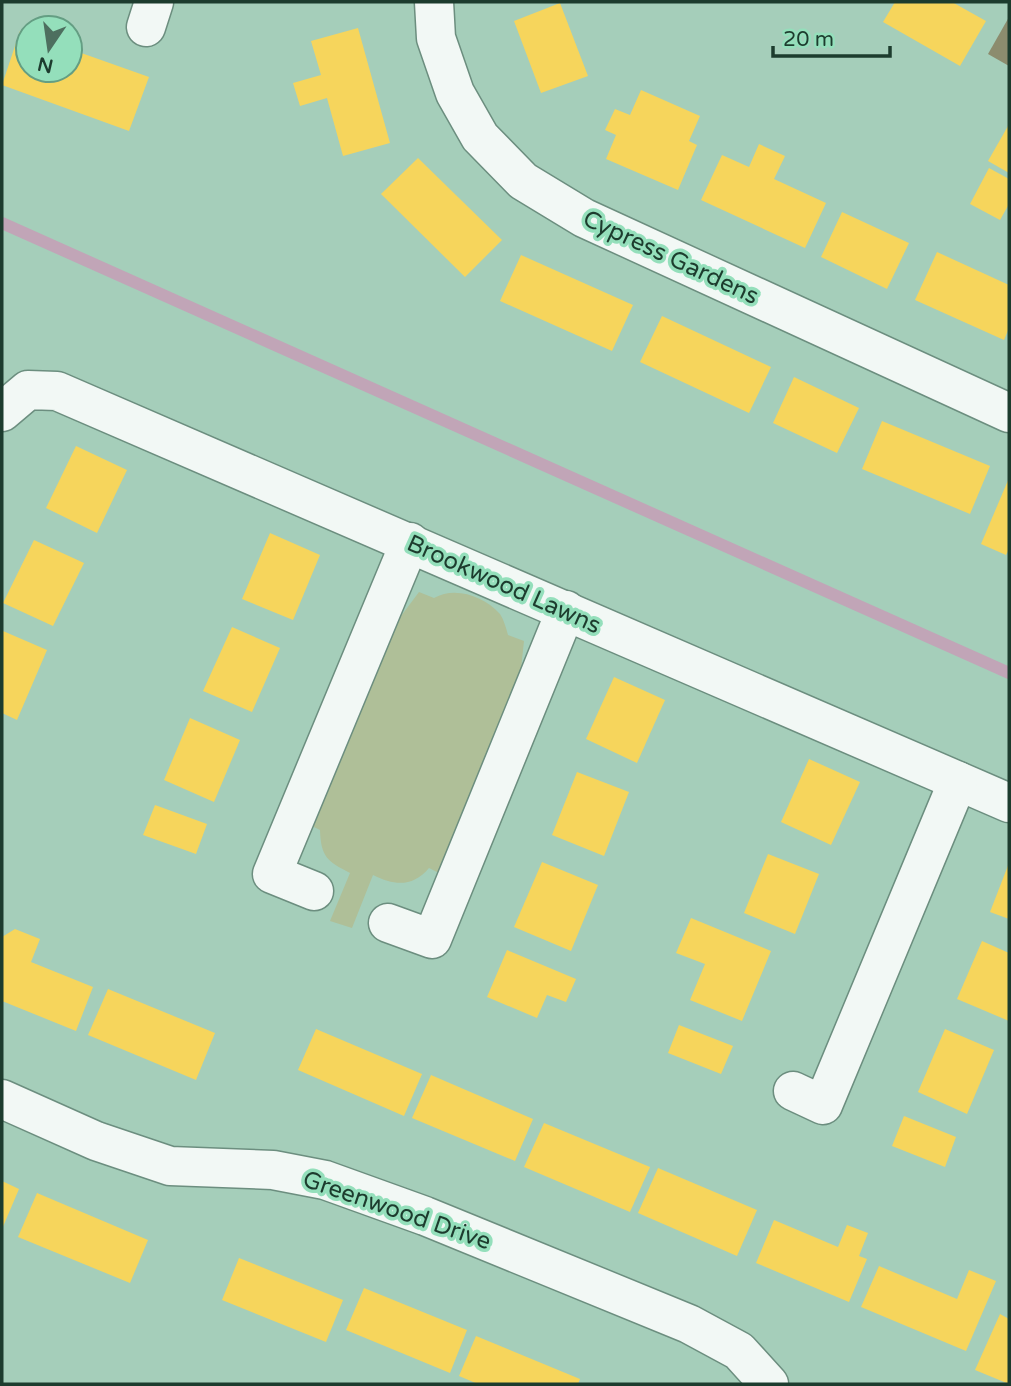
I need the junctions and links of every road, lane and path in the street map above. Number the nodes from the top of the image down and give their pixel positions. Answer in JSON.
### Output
{"nodes":[{"id":1,"x":434,"y":2,"type":"edge"},
{"id":2,"x":2,"y":412,"type":"edge"},
{"id":3,"x":1009,"y":413,"type":"edge"},
{"id":4,"x":410,"y":542,"type":"junction"},
{"id":5,"x":566,"y":610,"type":"junction"},
{"id":6,"x":958,"y":781,"type":"junction"},
{"id":7,"x":1009,"y":803,"type":"edge"},
{"id":8,"x":314,"y":891,"type":"dead end"},
{"id":9,"x":388,"y":923,"type":"dead end"},
{"id":10,"x":793,"y":1091,"type":"dead end"},
{"id":11,"x":2,"y":1099,"type":"edge"},
{"id":12,"x":769,"y":1384,"type":"edge"}],
"edges":[{"from":1,"to":3,"type":"street","name":"Cypress Gardens"},
{"from":2,"to":4,"type":"street","name":"Brookwood Lawns"},
{"from":4,"to":5,"type":"street","name":"Brookwood Lawns"},
{"from":4,"to":8,"type":"street"},
{"from":5,"to":6,"type":"street","name":"Brookwood Lawns"},
{"from":5,"to":9,"type":"street"},
{"from":6,"to":7,"type":"street","name":"Brookwood Lawns"},
{"from":6,"to":10,"type":"street"},
{"from":11,"to":12,"type":"street","name":"Greenwood Drive"}]}
